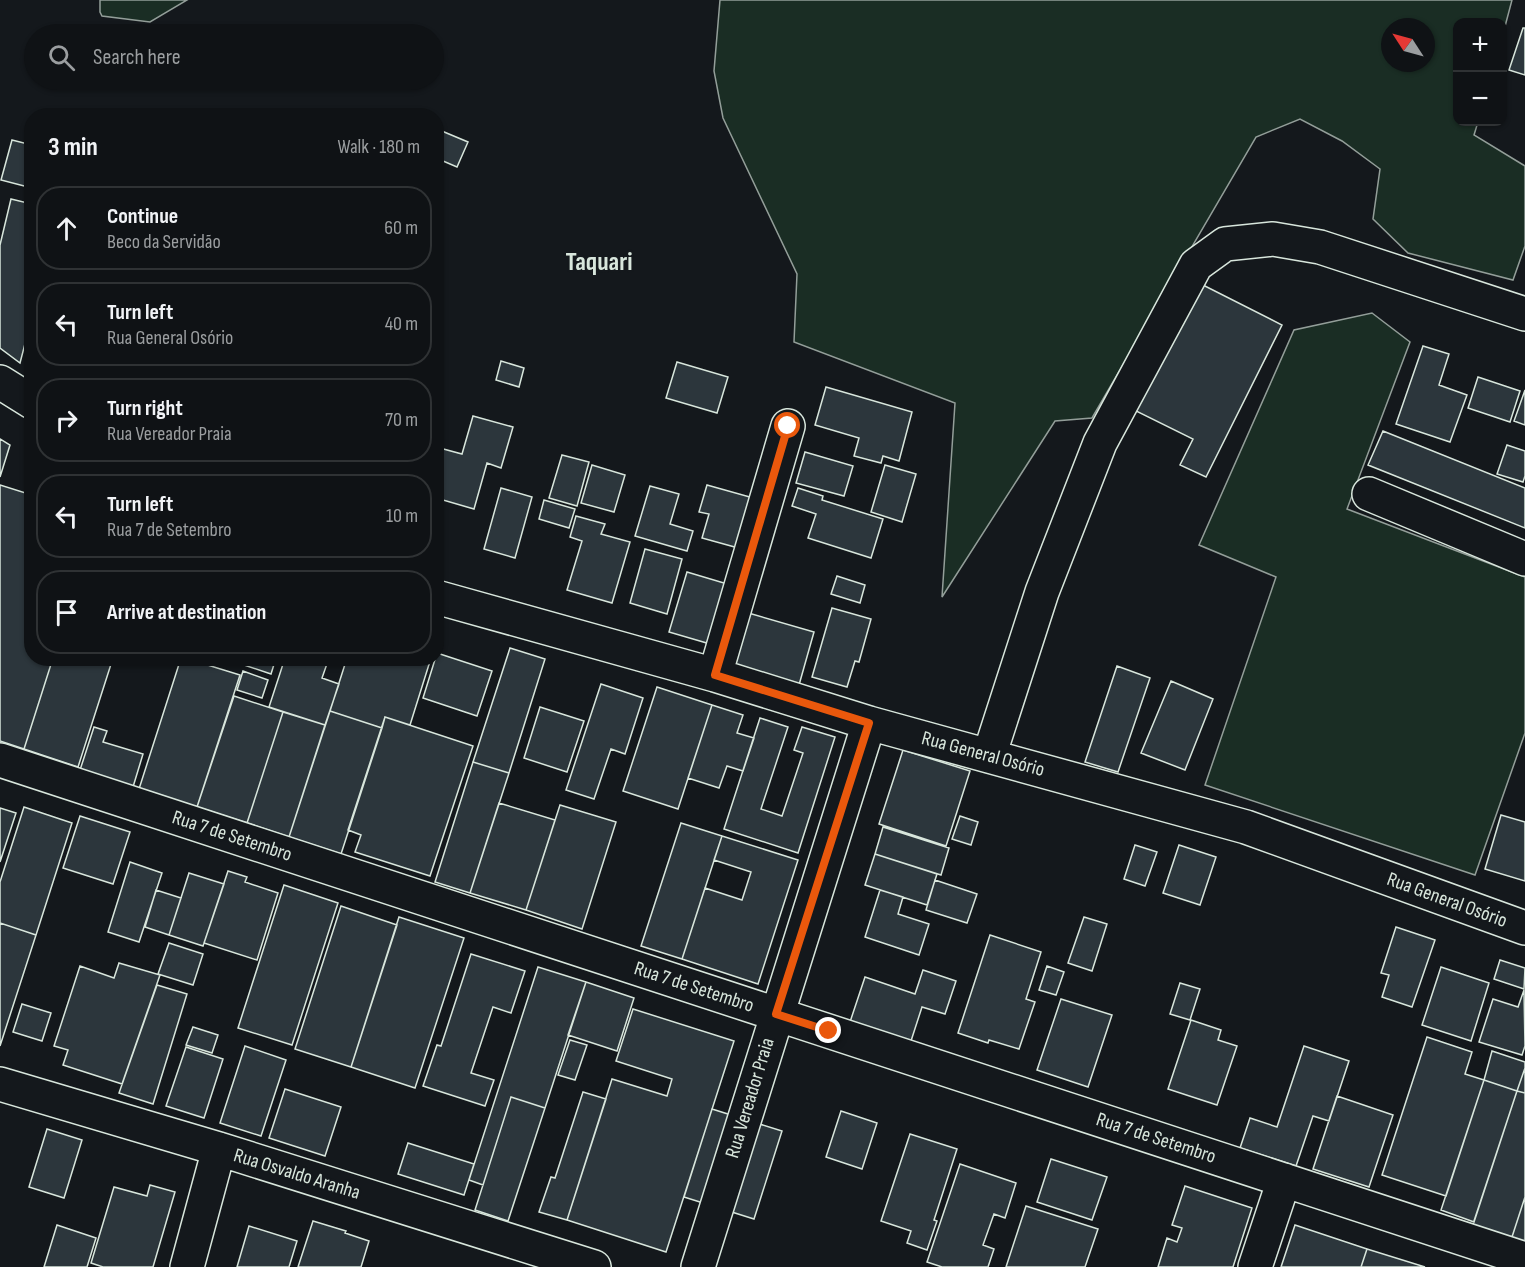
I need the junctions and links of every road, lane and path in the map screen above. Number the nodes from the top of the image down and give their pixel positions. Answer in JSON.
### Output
{"nodes":[{"id":1,"x":1525,"y":314,"type":"edge"},
{"id":2,"x":0,"y":382,"type":"edge"},
{"id":3,"x":24,"y":397,"type":"edge"},
{"id":4,"x":788,"y":426,"type":"dead end"},
{"id":5,"x":1369,"y":494,"type":"dead end"},
{"id":6,"x":1525,"y":559,"type":"edge"},
{"id":7,"x":444,"y":599,"type":"edge"},
{"id":8,"x":715,"y":675,"type":"junction"},
{"id":9,"x":869,"y":723,"type":"junction"},
{"id":10,"x":989,"y":756,"type":"junction"},
{"id":11,"x":0,"y":760,"type":"edge"},
{"id":12,"x":1525,"y":928,"type":"edge"},
{"id":13,"x":776,"y":1014,"type":"junction"},
{"id":14,"x":0,"y":1084,"type":"edge"},
{"id":15,"x":219,"y":1149,"type":"junction"},
{"id":16,"x":1284,"y":1180,"type":"junction"},
{"id":17,"x":1525,"y":1259,"type":"edge"},
{"id":18,"x":187,"y":1267,"type":"edge"},
{"id":19,"x":594,"y":1267,"type":"edge"},
{"id":20,"x":698,"y":1267,"type":"edge"},
{"id":21,"x":1255,"y":1267,"type":"edge"}],
"edges":[{"from":1,"to":10,"type":"street"},
{"from":2,"to":3,"type":"street"},
{"from":4,"to":8,"type":"street"},
{"from":5,"to":6,"type":"street"},
{"from":7,"to":8,"type":"street","name":"Rua General Osório"},
{"from":8,"to":9,"type":"street","name":"Rua General Osório"},
{"from":9,"to":10,"type":"street","name":"Rua General Osório"},
{"from":9,"to":13,"type":"street","name":"Rua Vereador Praia"},
{"from":10,"to":12,"type":"street","name":"Rua General Osório"},
{"from":11,"to":13,"type":"street","name":"Rua 7 de Setembro"},
{"from":13,"to":16,"type":"street","name":"Rua 7 de Setembro"},
{"from":13,"to":20,"type":"street","name":"Rua Vereador Praia"},
{"from":14,"to":15,"type":"street","name":"Rua Osvaldo Aranha"},
{"from":15,"to":18,"type":"street"},
{"from":15,"to":19,"type":"street","name":"Rua Osvaldo Aranha"},
{"from":16,"to":17,"type":"street","name":"Rua 7 de Setembro"},
{"from":16,"to":21,"type":"street"}]}
